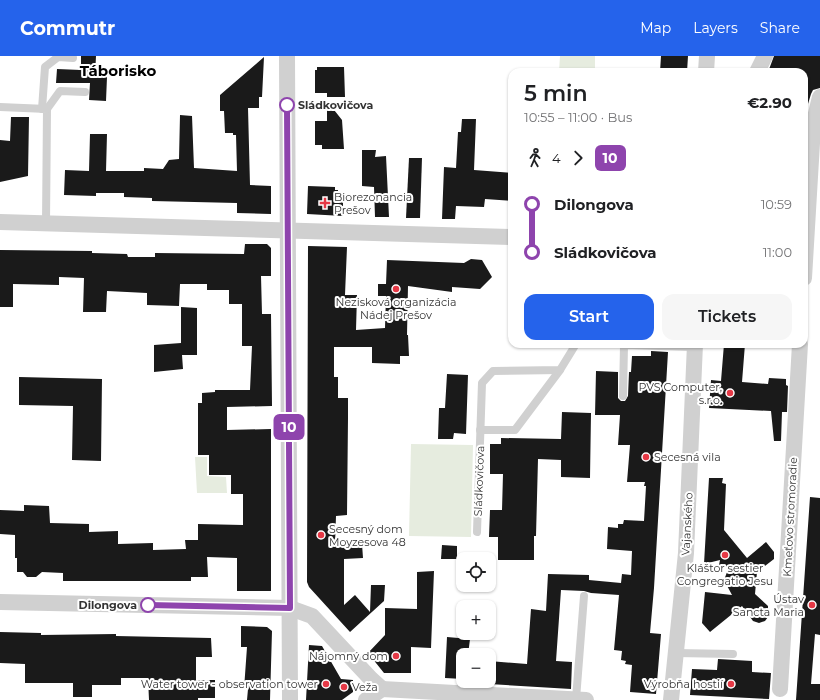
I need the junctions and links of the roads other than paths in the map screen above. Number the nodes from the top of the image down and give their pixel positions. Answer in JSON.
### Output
{"nodes":[{"id":1,"x":287,"y":56,"type":"edge"},
{"id":2,"x":707,"y":56,"type":"edge"},
{"id":3,"x":765,"y":56,"type":"edge"},
{"id":4,"x":73,"y":58,"type":"dead end"},
{"id":5,"x":706,"y":68,"type":"edge"},
{"id":6,"x":759,"y":68,"type":"edge"},
{"id":7,"x":85,"y":92,"type":"dead end"},
{"id":8,"x":820,"y":97,"type":"edge"},
{"id":9,"x":0,"y":107,"type":"edge"},
{"id":10,"x":44,"y":109,"type":"junction"},
{"id":11,"x":808,"y":126,"type":"edge"},
{"id":12,"x":0,"y":222,"type":"edge"},
{"id":13,"x":46,"y":223,"type":"junction"},
{"id":14,"x":288,"y":231,"type":"junction"},
{"id":15,"x":508,"y":237,"type":"edge"},
{"id":16,"x":574,"y":348,"type":"edge"},
{"id":17,"x":624,"y":348,"type":"edge"},
{"id":18,"x":695,"y":348,"type":"edge"},
{"id":19,"x":800,"y":348,"type":"edge"},
{"id":20,"x":560,"y":370,"type":"junction"},
{"id":21,"x":623,"y":396,"type":"dead end"},
{"id":22,"x":480,"y":430,"type":"junction"},
{"id":23,"x":477,"y":532,"type":"dead end"},
{"id":24,"x":584,"y":596,"type":"dead end"},
{"id":25,"x":0,"y":602,"type":"edge"},
{"id":26,"x":290,"y":608,"type":"junction"},
{"id":27,"x":676,"y":653,"type":"junction"},
{"id":28,"x":733,"y":654,"type":"dead end"},
{"id":29,"x":382,"y":689,"type":"junction"},
{"id":30,"x":780,"y":689,"type":"dead end"},
{"id":31,"x":438,"y":696,"type":"edge"},
{"id":32,"x":290,"y":700,"type":"edge"},
{"id":33,"x":366,"y":700,"type":"edge"},
{"id":34,"x":576,"y":700,"type":"edge"},
{"id":35,"x":586,"y":700,"type":"edge"},
{"id":36,"x":671,"y":700,"type":"edge"}],
"edges":[{"from":1,"to":14,"type":"street"},
{"from":2,"to":5,"type":"street"},
{"from":3,"to":6,"type":"street"},
{"from":4,"to":10,"type":"lane"},
{"from":7,"to":10,"type":"lane"},
{"from":8,"to":11,"type":"street"},
{"from":9,"to":10,"type":"lane"},
{"from":10,"to":13,"type":"lane"},
{"from":12,"to":13,"type":"street"},
{"from":13,"to":14,"type":"street"},
{"from":14,"to":15,"type":"street"},
{"from":14,"to":26,"type":"street"},
{"from":16,"to":20,"type":"lane","name":"Sládkovičova"},
{"from":17,"to":21,"type":"lane","name":"Vajanského"},
{"from":18,"to":27,"type":"street","name":"Vajanského"},
{"from":19,"to":30,"type":"street","name":"Kmeťovo stromoradie"},
{"from":20,"to":22,"type":"lane","name":"Sládkovičova"},
{"from":20,"to":22,"type":"lane","name":"Sládkovičova"},
{"from":22,"to":23,"type":"lane","name":"Sládkovičova"},
{"from":24,"to":34,"type":"lane"},
{"from":25,"to":26,"type":"street"},
{"from":26,"to":29,"type":"street"},
{"from":26,"to":32,"type":"street"},
{"from":27,"to":28,"type":"lane"},
{"from":27,"to":36,"type":"street","name":"Vajanského"},
{"from":29,"to":31,"type":"street"},
{"from":29,"to":33,"type":"street"},
{"from":31,"to":34,"type":"street"},
{"from":34,"to":35,"type":"street"}]}
